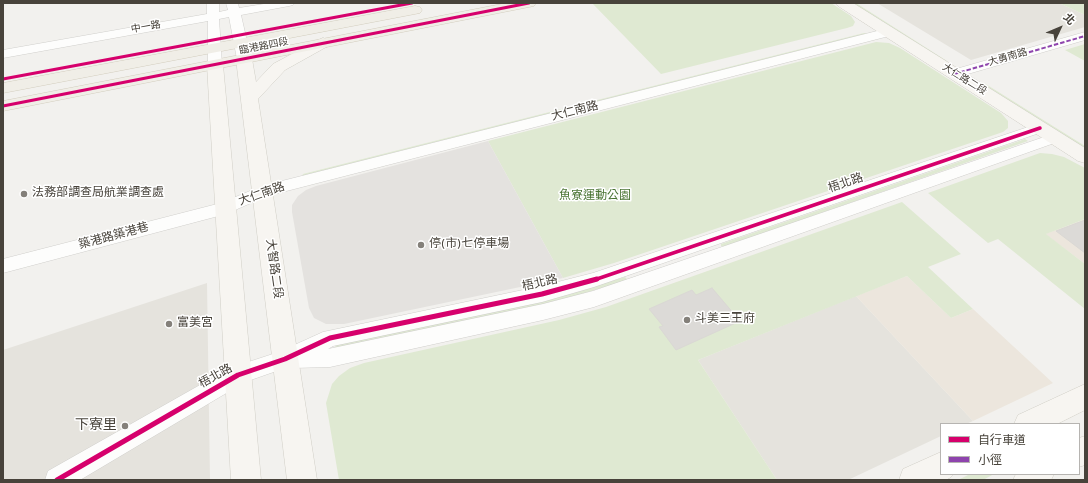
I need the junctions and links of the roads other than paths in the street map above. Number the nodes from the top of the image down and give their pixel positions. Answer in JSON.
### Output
{"nodes":[{"id":1,"x":213,"y":3,"type":"edge"},
{"id":2,"x":289,"y":3,"type":"edge"},
{"id":3,"x":412,"y":3,"type":"edge"},
{"id":4,"x":490,"y":3,"type":"edge"},
{"id":5,"x":529,"y":3,"type":"edge"},
{"id":6,"x":843,"y":3,"type":"edge"},
{"id":7,"x":865,"y":3,"type":"edge"},
{"id":8,"x":428,"y":7,"type":"dead end"},
{"id":9,"x":233,"y":8,"type":"edge"},
{"id":10,"x":214,"y":16,"type":"junction"},
{"id":11,"x":884,"y":29,"type":"junction"},
{"id":12,"x":1085,"y":36,"type":"edge"},
{"id":13,"x":323,"y":43,"type":"junction"},
{"id":14,"x":242,"y":47,"type":"junction"},
{"id":15,"x":214,"y":52,"type":"junction"},
{"id":16,"x":3,"y":54,"type":"edge"},
{"id":17,"x":971,"y":69,"type":"junction"},
{"id":18,"x":954,"y":74,"type":"junction"},
{"id":19,"x":3,"y":79,"type":"edge"},
{"id":20,"x":3,"y":88,"type":"edge"},
{"id":21,"x":3,"y":97,"type":"edge"},
{"id":22,"x":250,"y":98,"type":"junction"},
{"id":23,"x":3,"y":106,"type":"edge"},
{"id":24,"x":1053,"y":131,"type":"junction"},
{"id":25,"x":1085,"y":157,"type":"edge"},
{"id":26,"x":262,"y":186,"type":"junction"},
{"id":27,"x":226,"y":208,"type":"junction"},
{"id":28,"x":3,"y":266,"type":"edge"},
{"id":29,"x":285,"y":360,"type":"junction"},
{"id":30,"x":238,"y":375,"type":"junction"},
{"id":31,"x":1085,"y":396,"type":"edge"},
{"id":32,"x":1030,"y":423,"type":"edge"},
{"id":33,"x":940,"y":467,"type":"edge"},
{"id":34,"x":1037,"y":475,"type":"edge"},
{"id":35,"x":57,"y":480,"type":"edge"},
{"id":36,"x":246,"y":480,"type":"edge"},
{"id":37,"x":302,"y":480,"type":"edge"},
{"id":38,"x":914,"y":480,"type":"edge"},
{"id":39,"x":1028,"y":480,"type":"edge"}],
"edges":[{"from":1,"to":10,"type":"street"},
{"from":2,"to":9,"type":"street","name":"中一路"},
{"from":3,"to":14,"type":"main road","name":"臨港路四段"},
{"from":4,"to":14,"type":"main road","name":"臨港路四段"},
{"from":5,"to":13,"type":"main road","name":"臨港路四段"},
{"from":6,"to":11,"type":"street","name":"大仁路二段"},
{"from":7,"to":17,"type":"street","name":"大仁路二段"},
{"from":8,"to":14,"type":"main road","name":"臨港路四段"},
{"from":9,"to":10,"type":"street","name":"中一路"},
{"from":9,"to":14,"type":"street"},
{"from":10,"to":15,"type":"street"},
{"from":10,"to":16,"type":"street","name":"中一路"},
{"from":11,"to":18,"type":"street","name":"大仁路二段"},
{"from":11,"to":26,"type":"street","name":"大仁南路"},
{"from":12,"to":17,"type":"street","name":"大勇南路"},
{"from":13,"to":14,"type":"main road","name":"臨港路四段"},
{"from":13,"to":22,"type":"street"},
{"from":14,"to":15,"type":"main road","name":"臨港路四段"},
{"from":14,"to":15,"type":"main road","name":"臨港路四段"},
{"from":14,"to":22,"type":"street","name":"大智路二段"},
{"from":15,"to":19,"type":"main road","name":"臨港路四段"},
{"from":15,"to":20,"type":"main road","name":"臨港路四段"},
{"from":15,"to":21,"type":"main road","name":"臨港路四段"},
{"from":15,"to":23,"type":"main road","name":"臨港路四段"},
{"from":15,"to":27,"type":"street"},
{"from":17,"to":18,"type":"street","name":"大勇南路"},
{"from":17,"to":24,"type":"street","name":"大仁路二段"},
{"from":18,"to":24,"type":"street","name":"大仁路二段"},
{"from":22,"to":26,"type":"street","name":"大智路二段"},
{"from":24,"to":25,"type":"street","name":"大仁路二段"},
{"from":24,"to":29,"type":"street","name":"梧北路"},
{"from":26,"to":27,"type":"street","name":"大仁南路"},
{"from":26,"to":29,"type":"street","name":"大智路二段"},
{"from":27,"to":28,"type":"street","name":"築港路築港巷"},
{"from":27,"to":30,"type":"street"},
{"from":29,"to":30,"type":"street","name":"梧北路"},
{"from":29,"to":37,"type":"street","name":"大智路二段"},
{"from":30,"to":35,"type":"street","name":"梧北路"},
{"from":30,"to":36,"type":"street"},
{"from":31,"to":32,"type":"street"},
{"from":33,"to":38,"type":"street"},
{"from":34,"to":39,"type":"street"}]}
